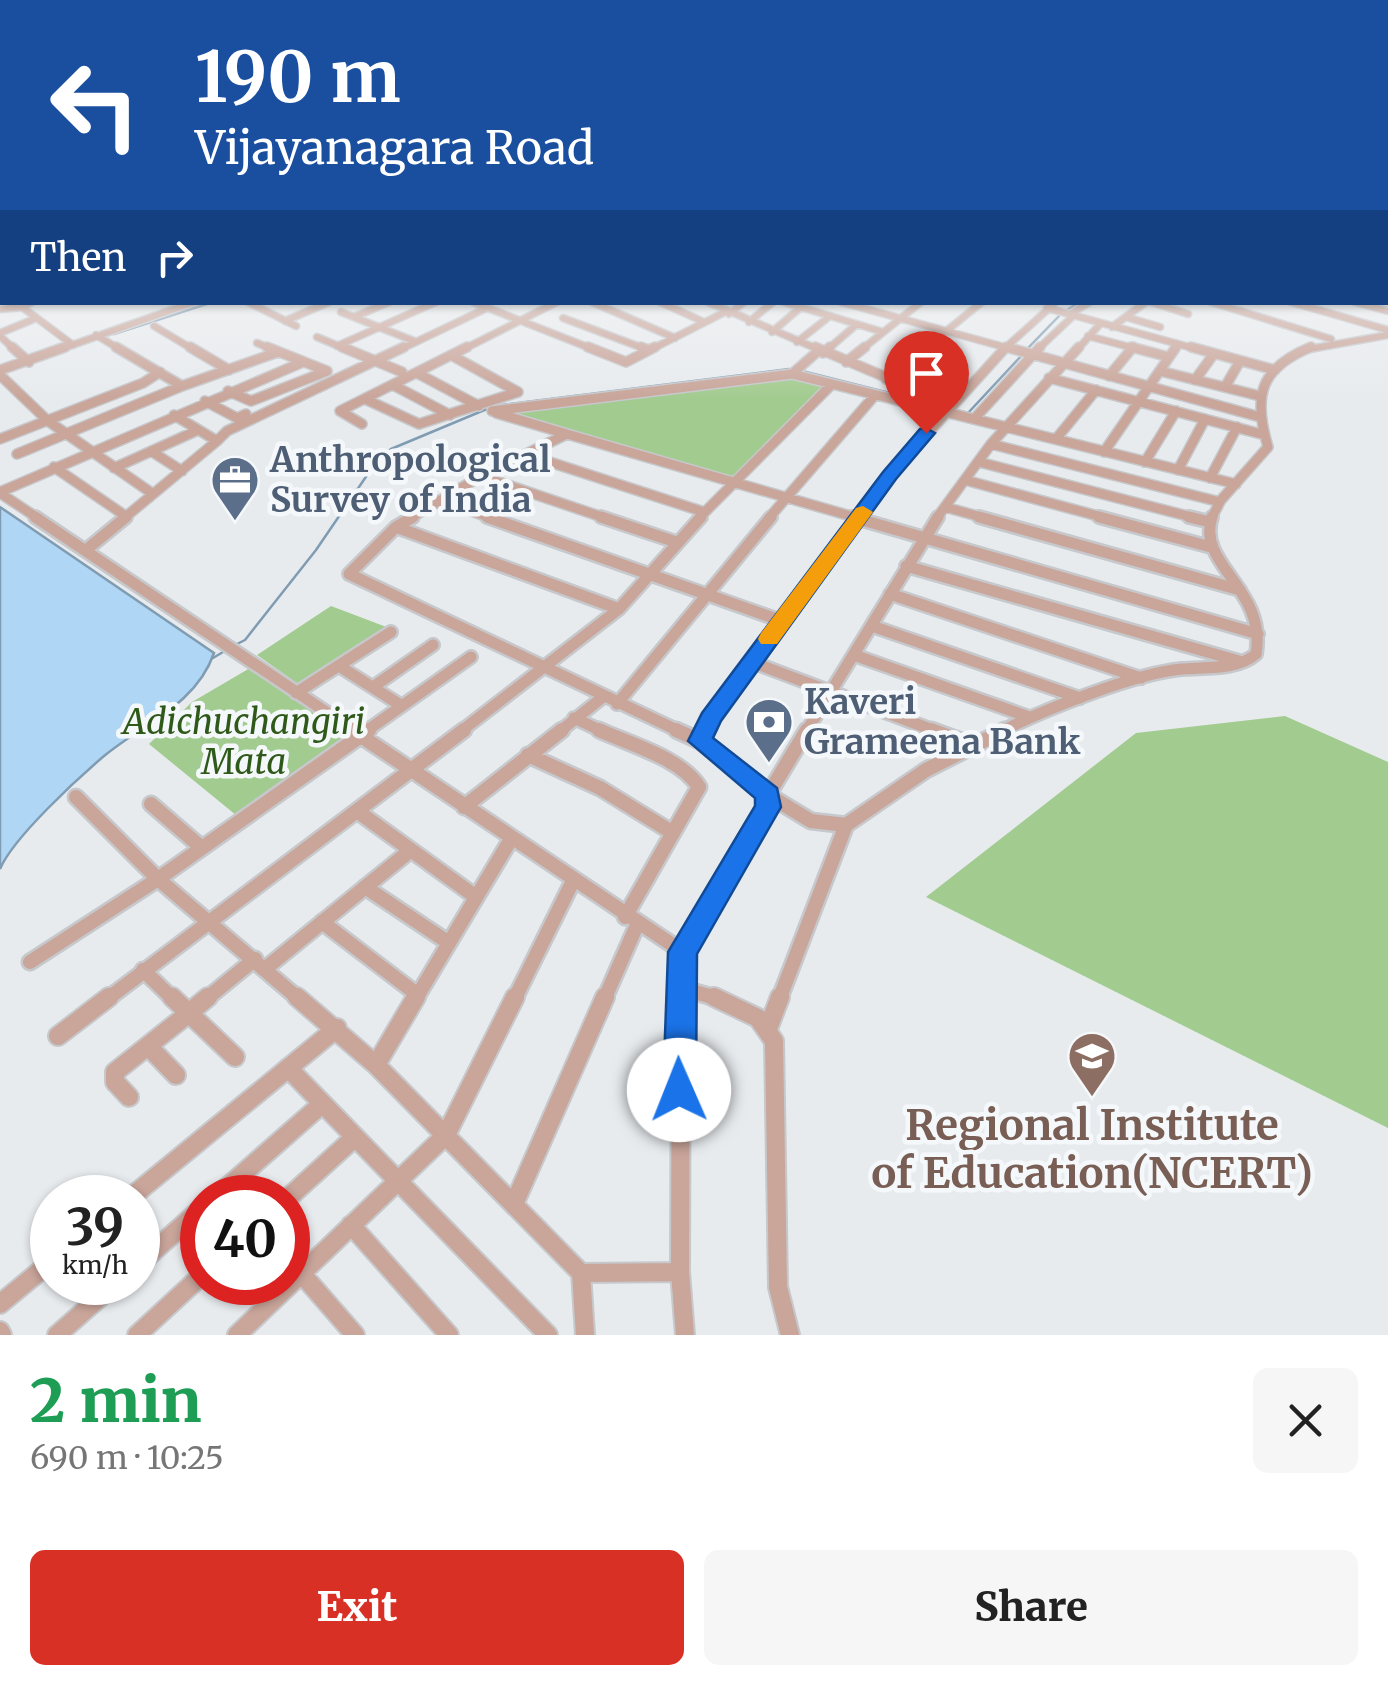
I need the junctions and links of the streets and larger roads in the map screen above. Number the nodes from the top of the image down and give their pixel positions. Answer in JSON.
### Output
{"nodes":[{"id":1,"x":27,"y":305,"type":"edge"},
{"id":2,"x":185,"y":305,"type":"edge"},
{"id":3,"x":256,"y":305,"type":"edge"},
{"id":4,"x":322,"y":305,"type":"edge"},
{"id":5,"x":382,"y":305,"type":"edge"},
{"id":6,"x":429,"y":305,"type":"edge"},
{"id":7,"x":480,"y":305,"type":"edge"},
{"id":8,"x":551,"y":305,"type":"edge"},
{"id":9,"x":599,"y":305,"type":"edge"},
{"id":10,"x":667,"y":305,"type":"edge"},
{"id":11,"x":713,"y":305,"type":"edge"},
{"id":12,"x":739,"y":305,"type":"edge"},
{"id":13,"x":769,"y":305,"type":"edge"},
{"id":14,"x":792,"y":305,"type":"edge"},
{"id":15,"x":851,"y":305,"type":"edge"},
{"id":16,"x":918,"y":305,"type":"edge"},
{"id":17,"x":978,"y":305,"type":"edge"},
{"id":18,"x":1046,"y":305,"type":"edge"},
{"id":19,"x":1086,"y":305,"type":"edge"},
{"id":20,"x":1144,"y":305,"type":"edge"},
{"id":21,"x":1159,"y":305,"type":"edge"},
{"id":22,"x":1221,"y":305,"type":"edge"},
{"id":23,"x":1300,"y":305,"type":"edge"},
{"id":24,"x":508,"y":307,"type":"dead end"},
{"id":25,"x":22,"y":308,"type":"junction"},
{"id":26,"x":487,"y":308,"type":"junction"},
{"id":27,"x":801,"y":308,"type":"junction"},
{"id":28,"x":0,"y":309,"type":"edge"},
{"id":29,"x":498,"y":311,"type":"junction"},
{"id":30,"x":341,"y":312,"type":"dead end"},
{"id":31,"x":727,"y":313,"type":"junction"},
{"id":32,"x":1188,"y":314,"type":"dead end"},
{"id":33,"x":830,"y":316,"type":"junction"},
{"id":34,"x":1071,"y":316,"type":"junction"},
{"id":35,"x":1126,"y":316,"type":"junction"},
{"id":36,"x":354,"y":317,"type":"junction"},
{"id":37,"x":563,"y":318,"type":"dead end"},
{"id":38,"x":34,"y":319,"type":"junction"},
{"id":39,"x":899,"y":319,"type":"junction"},
{"id":40,"x":284,"y":320,"type":"junction"},
{"id":41,"x":523,"y":320,"type":"junction"},
{"id":42,"x":704,"y":322,"type":"junction"},
{"id":43,"x":748,"y":322,"type":"junction"},
{"id":44,"x":857,"y":324,"type":"junction"},
{"id":45,"x":154,"y":326,"type":"dead end"},
{"id":46,"x":296,"y":326,"type":"dead end"},
{"id":47,"x":1106,"y":326,"type":"junction"},
{"id":48,"x":379,"y":327,"type":"junction"},
{"id":49,"x":1160,"y":327,"type":"dead end"},
{"id":50,"x":942,"y":331,"type":"junction"},
{"id":51,"x":772,"y":332,"type":"junction"},
{"id":52,"x":883,"y":332,"type":"junction"},
{"id":53,"x":1388,"y":333,"type":"edge"},
{"id":54,"x":0,"y":335,"type":"edge"},
{"id":55,"x":96,"y":335,"type":"junction"},
{"id":56,"x":1088,"y":336,"type":"junction"},
{"id":57,"x":1144,"y":336,"type":"junction"},
{"id":58,"x":317,"y":337,"type":"dead end"},
{"id":59,"x":675,"y":338,"type":"junction"},
{"id":60,"x":414,"y":341,"type":"junction"},
{"id":61,"x":1337,"y":341,"type":"junction"},
{"id":62,"x":797,"y":342,"type":"junction"},
{"id":63,"x":257,"y":343,"type":"dead end"},
{"id":64,"x":73,"y":346,"type":"junction"},
{"id":65,"x":337,"y":346,"type":"junction"},
{"id":66,"x":1176,"y":346,"type":"junction"},
{"id":67,"x":1132,"y":348,"type":"junction"},
{"id":68,"x":1004,"y":349,"type":"junction"},
{"id":69,"x":649,"y":350,"type":"junction"},
{"id":70,"x":278,"y":352,"type":"junction"},
{"id":71,"x":820,"y":352,"type":"junction"},
{"id":72,"x":451,"y":355,"type":"junction"},
{"id":73,"x":1213,"y":355,"type":"junction"},
{"id":74,"x":1030,"y":356,"type":"junction"},
{"id":75,"x":1169,"y":358,"type":"junction"},
{"id":76,"x":373,"y":359,"type":"junction"},
{"id":77,"x":1240,"y":361,"type":"junction"},
{"id":78,"x":28,"y":362,"type":"junction"},
{"id":79,"x":303,"y":362,"type":"junction"},
{"id":80,"x":846,"y":362,"type":"junction"},
{"id":81,"x":1062,"y":364,"type":"junction"},
{"id":82,"x":229,"y":370,"type":"junction"},
{"id":83,"x":1274,"y":370,"type":"junction"},
{"id":84,"x":326,"y":371,"type":"junction"},
{"id":85,"x":1160,"y":371,"type":"junction"},
{"id":86,"x":0,"y":372,"type":"edge"},
{"id":87,"x":160,"y":372,"type":"junction"},
{"id":88,"x":402,"y":372,"type":"dead end"},
{"id":89,"x":417,"y":372,"type":"junction"},
{"id":90,"x":792,"y":374,"type":"junction"},
{"id":91,"x":339,"y":376,"type":"junction"},
{"id":92,"x":1110,"y":376,"type":"junction"},
{"id":93,"x":886,"y":378,"type":"junction"},
{"id":94,"x":1049,"y":378,"type":"junction"},
{"id":95,"x":1195,"y":380,"type":"junction"},
{"id":96,"x":832,"y":384,"type":"junction"},
{"id":97,"x":392,"y":385,"type":"junction"},
{"id":98,"x":182,"y":386,"type":"junction"},
{"id":99,"x":1151,"y":387,"type":"junction"},
{"id":100,"x":1225,"y":388,"type":"junction"},
{"id":101,"x":1096,"y":390,"type":"junction"},
{"id":102,"x":228,"y":391,"type":"junction"},
{"id":103,"x":875,"y":395,"type":"junction"},
{"id":104,"x":1260,"y":396,"type":"junction"},
{"id":105,"x":365,"y":398,"type":"junction"},
{"id":106,"x":206,"y":401,"type":"junction"},
{"id":107,"x":1140,"y":402,"type":"junction"},
{"id":108,"x":262,"y":406,"type":"dead end"},
{"id":109,"x":485,"y":408,"type":"junction"},
{"id":110,"x":948,"y":408,"type":"junction"},
{"id":111,"x":1176,"y":411,"type":"junction"},
{"id":112,"x":450,"y":414,"type":"junction"},
{"id":113,"x":174,"y":416,"type":"junction"},
{"id":114,"x":1260,"y":417,"type":"junction"},
{"id":115,"x":974,"y":419,"type":"junction"},
{"id":116,"x":1205,"y":419,"type":"junction"},
{"id":117,"x":48,"y":422,"type":"junction"},
{"id":118,"x":362,"y":424,"type":"dead end"},
{"id":119,"x":1006,"y":427,"type":"junction"},
{"id":120,"x":1237,"y":427,"type":"junction"},
{"id":121,"x":198,"y":430,"type":"junction"},
{"id":122,"x":65,"y":433,"type":"junction"},
{"id":123,"x":567,"y":434,"type":"junction"},
{"id":124,"x":1265,"y":435,"type":"junction"},
{"id":125,"x":0,"y":439,"type":"edge"},
{"id":126,"x":1056,"y":439,"type":"junction"},
{"id":127,"x":217,"y":442,"type":"junction"},
{"id":128,"x":992,"y":444,"type":"junction"},
{"id":129,"x":90,"y":451,"type":"junction"},
{"id":130,"x":151,"y":451,"type":"junction"},
{"id":131,"x":1104,"y":452,"type":"junction"},
{"id":132,"x":16,"y":454,"type":"dead end"},
{"id":133,"x":528,"y":455,"type":"junction"},
{"id":134,"x":979,"y":462,"type":"junction"},
{"id":135,"x":1145,"y":462,"type":"junction"},
{"id":136,"x":54,"y":468,"type":"junction"},
{"id":137,"x":114,"y":468,"type":"junction"},
{"id":138,"x":1178,"y":470,"type":"junction"},
{"id":139,"x":182,"y":471,"type":"junction"},
{"id":140,"x":481,"y":476,"type":"junction"},
{"id":141,"x":1210,"y":478,"type":"junction"},
{"id":142,"x":965,"y":480,"type":"junction"},
{"id":143,"x":732,"y":481,"type":"junction"},
{"id":144,"x":1236,"y":484,"type":"junction"},
{"id":145,"x":0,"y":493,"type":"edge"},
{"id":146,"x":153,"y":494,"type":"junction"},
{"id":147,"x":786,"y":498,"type":"junction"},
{"id":148,"x":440,"y":500,"type":"junction"},
{"id":149,"x":1220,"y":502,"type":"junction"},
{"id":150,"x":945,"y":507,"type":"junction"},
{"id":151,"x":704,"y":512,"type":"junction"},
{"id":152,"x":127,"y":517,"type":"junction"},
{"id":153,"x":858,"y":518,"type":"junction"},
{"id":154,"x":1210,"y":522,"type":"junction"},
{"id":155,"x":396,"y":527,"type":"junction"},
{"id":156,"x":924,"y":537,"type":"junction"},
{"id":157,"x":676,"y":542,"type":"junction"},
{"id":158,"x":1211,"y":547,"type":"junction"},
{"id":159,"x":86,"y":550,"type":"junction"},
{"id":160,"x":906,"y":566,"type":"junction"},
{"id":161,"x":649,"y":573,"type":"junction"},
{"id":162,"x":1245,"y":592,"type":"junction"},
{"id":163,"x":704,"y":594,"type":"junction"},
{"id":164,"x":890,"y":594,"type":"junction"},
{"id":165,"x":619,"y":608,"type":"junction"},
{"id":166,"x":782,"y":621,"type":"junction"},
{"id":167,"x":872,"y":626,"type":"junction"},
{"id":168,"x":391,"y":632,"type":"dead end"},
{"id":169,"x":1258,"y":634,"type":"junction"},
{"id":170,"x":432,"y":645,"type":"dead end"},
{"id":171,"x":854,"y":655,"type":"junction"},
{"id":172,"x":471,"y":657,"type":"dead end"},
{"id":173,"x":752,"y":662,"type":"junction"},
{"id":174,"x":1246,"y":663,"type":"junction"},
{"id":175,"x":339,"y":666,"type":"junction"},
{"id":176,"x":545,"y":668,"type":"junction"},
{"id":177,"x":1142,"y":678,"type":"junction"},
{"id":178,"x":372,"y":686,"type":"junction"},
{"id":179,"x":832,"y":690,"type":"junction"},
{"id":180,"x":296,"y":693,"type":"junction"},
{"id":181,"x":604,"y":697,"type":"junction"},
{"id":182,"x":1080,"y":698,"type":"junction"},
{"id":183,"x":617,"y":704,"type":"junction"},
{"id":184,"x":402,"y":706,"type":"junction"},
{"id":185,"x":1029,"y":717,"type":"junction"},
{"id":186,"x":574,"y":718,"type":"junction"},
{"id":187,"x":360,"y":736,"type":"junction"},
{"id":188,"x":700,"y":741,"type":"junction"},
{"id":189,"x":972,"y":746,"type":"junction"},
{"id":190,"x":528,"y":754,"type":"junction"},
{"id":191,"x":409,"y":771,"type":"junction"},
{"id":192,"x":768,"y":795,"type":"junction"},
{"id":193,"x":76,"y":797,"type":"dead end"},
{"id":194,"x":151,"y":804,"type":"dead end"},
{"id":195,"x":464,"y":807,"type":"junction"},
{"id":196,"x":357,"y":811,"type":"junction"},
{"id":197,"x":846,"y":826,"type":"junction"},
{"id":198,"x":673,"y":833,"type":"junction"},
{"id":199,"x":511,"y":839,"type":"junction"},
{"id":200,"x":202,"y":848,"type":"junction"},
{"id":201,"x":411,"y":850,"type":"junction"},
{"id":202,"x":158,"y":880,"type":"junction"},
{"id":203,"x":574,"y":882,"type":"junction"},
{"id":204,"x":365,"y":887,"type":"junction"},
{"id":205,"x":476,"y":897,"type":"junction"},
{"id":206,"x":209,"y":920,"type":"junction"},
{"id":207,"x":631,"y":921,"type":"junction"},
{"id":208,"x":322,"y":922,"type":"junction"},
{"id":209,"x":449,"y":943,"type":"junction"},
{"id":210,"x":682,"y":952,"type":"junction"},
{"id":211,"x":30,"y":962,"type":"dead end"},
{"id":212,"x":261,"y":964,"type":"junction"},
{"id":213,"x":143,"y":970,"type":"junction"},
{"id":214,"x":681,"y":988,"type":"junction"},
{"id":215,"x":418,"y":995,"type":"junction"},
{"id":216,"x":192,"y":1010,"type":"junction"},
{"id":217,"x":769,"y":1026,"type":"junction"},
{"id":218,"x":337,"y":1028,"type":"junction"},
{"id":219,"x":58,"y":1036,"type":"dead end"},
{"id":220,"x":148,"y":1046,"type":"junction"},
{"id":221,"x":235,"y":1058,"type":"dead end"},
{"id":222,"x":376,"y":1064,"type":"junction"},
{"id":223,"x":288,"y":1068,"type":"junction"},
{"id":224,"x":176,"y":1075,"type":"dead end"},
{"id":225,"x":129,"y":1097,"type":"dead end"},
{"id":226,"x":322,"y":1104,"type":"junction"},
{"id":227,"x":446,"y":1134,"type":"junction"},
{"id":228,"x":354,"y":1138,"type":"junction"},
{"id":229,"x":158,"y":1175,"type":"edge"},
{"id":230,"x":241,"y":1175,"type":"edge"},
{"id":231,"x":310,"y":1178,"type":"edge"},
{"id":232,"x":397,"y":1182,"type":"junction"},
{"id":233,"x":514,"y":1204,"type":"junction"},
{"id":234,"x":352,"y":1225,"type":"junction"},
{"id":235,"x":180,"y":1228,"type":"edge"},
{"id":236,"x":160,"y":1245,"type":"edge"},
{"id":237,"x":310,"y":1265,"type":"edge"},
{"id":238,"x":680,"y":1272,"type":"junction"},
{"id":239,"x":581,"y":1273,"type":"junction"},
{"id":240,"x":30,"y":1279,"type":"edge"},
{"id":241,"x":310,"y":1283,"type":"edge"},
{"id":242,"x":180,"y":1296,"type":"edge"},
{"id":243,"x":0,"y":1304,"type":"edge"},
{"id":244,"x":91,"y":1305,"type":"edge"},
{"id":245,"x":270,"y":1305,"type":"edge"},
{"id":246,"x":242,"y":1333,"type":"edge"},
{"id":247,"x":57,"y":1335,"type":"edge"},
{"id":248,"x":137,"y":1335,"type":"edge"},
{"id":249,"x":355,"y":1335,"type":"edge"},
{"id":250,"x":449,"y":1335,"type":"edge"},
{"id":251,"x":548,"y":1335,"type":"edge"},
{"id":252,"x":585,"y":1335,"type":"edge"},
{"id":253,"x":686,"y":1335,"type":"edge"},
{"id":254,"x":790,"y":1335,"type":"edge"}],
"edges":[{"from":1,"to":25,"type":"street"},
{"from":2,"to":55,"type":"street"},
{"from":3,"to":40,"type":"street"},
{"from":4,"to":40,"type":"street"},
{"from":5,"to":36,"type":"street"},
{"from":6,"to":48,"type":"street"},
{"from":7,"to":26,"type":"street"},
{"from":8,"to":41,"type":"street"},
{"from":9,"to":59,"type":"street"},
{"from":10,"to":42,"type":"street"},
{"from":11,"to":31,"type":"street"},
{"from":12,"to":31,"type":"street"},
{"from":13,"to":43,"type":"street"},
{"from":14,"to":27,"type":"street"},
{"from":15,"to":39,"type":"street"},
{"from":16,"to":39,"type":"street"},
{"from":17,"to":50,"type":"street"},
{"from":18,"to":34,"type":"street"},
{"from":18,"to":68,"type":"street"},
{"from":19,"to":34,"type":"street"},
{"from":20,"to":35,"type":"street"},
{"from":21,"to":32,"type":"street"},
{"from":22,"to":61,"type":"street"},
{"from":23,"to":53,"type":"street"},
{"from":24,"to":29,"type":"street"},
{"from":25,"to":28,"type":"street"},
{"from":25,"to":38,"type":"street"},
{"from":26,"to":29,"type":"street"},
{"from":26,"to":60,"type":"street"},
{"from":27,"to":33,"type":"street"},
{"from":27,"to":51,"type":"street"},
{"from":29,"to":41,"type":"street"},
{"from":30,"to":36,"type":"street"},
{"from":31,"to":42,"type":"street"},
{"from":31,"to":43,"type":"street"},
{"from":33,"to":44,"type":"street"},
{"from":33,"to":62,"type":"street"},
{"from":34,"to":47,"type":"street"},
{"from":34,"to":74,"type":"street"},
{"from":35,"to":47,"type":"street"},
{"from":35,"to":49,"type":"street"},
{"from":36,"to":48,"type":"street"},
{"from":37,"to":69,"type":"street"},
{"from":38,"to":54,"type":"street"},
{"from":38,"to":64,"type":"street"},
{"from":39,"to":50,"type":"street"},
{"from":39,"to":52,"type":"street"},
{"from":40,"to":46,"type":"street"},
{"from":41,"to":69,"type":"street"},
{"from":41,"to":72,"type":"street"},
{"from":42,"to":59,"type":"street"},
{"from":43,"to":51,"type":"street"},
{"from":44,"to":52,"type":"street"},
{"from":44,"to":71,"type":"street"},
{"from":45,"to":82,"type":"street"},
{"from":47,"to":56,"type":"street"},
{"from":47,"to":57,"type":"street"},
{"from":48,"to":60,"type":"street"},
{"from":48,"to":65,"type":"street"},
{"from":50,"to":68,"type":"street"},
{"from":50,"to":93,"type":"street"},
{"from":51,"to":62,"type":"street"},
{"from":52,"to":80,"type":"street"},
{"from":53,"to":61,"type":"street"},
{"from":54,"to":78,"type":"street"},
{"from":55,"to":64,"type":"street"},
{"from":55,"to":87,"type":"street"},
{"from":56,"to":67,"type":"street"},
{"from":56,"to":81,"type":"street"},
{"from":57,"to":66,"type":"street"},
{"from":57,"to":67,"type":"street"},
{"from":58,"to":65,"type":"street"},
{"from":59,"to":69,"type":"street"},
{"from":60,"to":76,"type":"street"},
{"from":61,"to":83,"type":"street"},
{"from":62,"to":71,"type":"street"},
{"from":63,"to":70,"type":"street"},
{"from":64,"to":78,"type":"street"},
{"from":65,"to":76,"type":"street"},
{"from":66,"to":73,"type":"street"},
{"from":66,"to":75,"type":"street"},
{"from":67,"to":75,"type":"street"},
{"from":67,"to":92,"type":"street"},
{"from":68,"to":74,"type":"street"},
{"from":68,"to":110,"type":"street"},
{"from":70,"to":79,"type":"street"},
{"from":70,"to":82,"type":"street"},
{"from":71,"to":80,"type":"street"},
{"from":71,"to":90,"type":"street"},
{"from":72,"to":89,"type":"street"},
{"from":72,"to":109,"type":"street"},
{"from":73,"to":77,"type":"street"},
{"from":73,"to":95,"type":"street"},
{"from":74,"to":81,"type":"street"},
{"from":74,"to":115,"type":"street"},
{"from":75,"to":85,"type":"street"},
{"from":76,"to":88,"type":"street"},
{"from":76,"to":91,"type":"street"},
{"from":77,"to":83,"type":"street"},
{"from":77,"to":100,"type":"street"},
{"from":78,"to":86,"type":"street"},
{"from":79,"to":84,"type":"street"},
{"from":79,"to":102,"type":"street"},
{"from":80,"to":93,"type":"street"},
{"from":81,"to":92,"type":"street"},
{"from":81,"to":94,"type":"street"},
{"from":82,"to":98,"type":"street"},
{"from":83,"to":104,"type":"street"},
{"from":84,"to":91,"type":"street"},
{"from":84,"to":102,"type":"street"},
{"from":85,"to":95,"type":"street"},
{"from":85,"to":99,"type":"street"},
{"from":86,"to":117,"type":"street"},
{"from":87,"to":98,"type":"street"},
{"from":87,"to":117,"type":"street"},
{"from":89,"to":97,"type":"street"},
{"from":89,"to":109,"type":"street"},
{"from":90,"to":96,"type":"street"},
{"from":90,"to":109,"type":"street"},
{"from":91,"to":127,"type":"street"},
{"from":92,"to":99,"type":"street"},
{"from":93,"to":110,"type":"street"},
{"from":94,"to":101,"type":"street"},
{"from":94,"to":119,"type":"street"},
{"from":95,"to":100,"type":"street"},
{"from":96,"to":103,"type":"street"},
{"from":96,"to":143,"type":"street"},
{"from":97,"to":105,"type":"street"},
{"from":97,"to":112,"type":"street"},
{"from":98,"to":122,"type":"street"},
{"from":99,"to":107,"type":"street"},
{"from":99,"to":114,"type":"street"},
{"from":100,"to":104,"type":"street"},
{"from":101,"to":107,"type":"street"},
{"from":101,"to":126,"type":"street"},
{"from":102,"to":106,"type":"street"},
{"from":103,"to":110,"type":"street"},
{"from":103,"to":147,"type":"street"},
{"from":104,"to":114,"type":"street"},
{"from":105,"to":112,"type":"street"},
{"from":105,"to":118,"type":"street"},
{"from":106,"to":108,"type":"street"},
{"from":106,"to":113,"type":"street"},
{"from":107,"to":111,"type":"street"},
{"from":107,"to":131,"type":"street"},
{"from":109,"to":112,"type":"street"},
{"from":109,"to":123,"type":"street"},
{"from":110,"to":115,"type":"street"},
{"from":110,"to":153,"type":"street"},
{"from":111,"to":116,"type":"street"},
{"from":111,"to":135,"type":"street"},
{"from":113,"to":121,"type":"street"},
{"from":113,"to":129,"type":"street"},
{"from":114,"to":124,"type":"street"},
{"from":115,"to":119,"type":"street"},
{"from":116,"to":120,"type":"street"},
{"from":116,"to":138,"type":"street"},
{"from":117,"to":122,"type":"street"},
{"from":117,"to":125,"type":"street"},
{"from":119,"to":126,"type":"street"},
{"from":119,"to":128,"type":"street"},
{"from":120,"to":124,"type":"street"},
{"from":120,"to":141,"type":"street"},
{"from":121,"to":127,"type":"street"},
{"from":121,"to":130,"type":"street"},
{"from":122,"to":129,"type":"street"},
{"from":122,"to":132,"type":"street"},
{"from":123,"to":133,"type":"street"},
{"from":123,"to":143,"type":"street"},
{"from":124,"to":144,"type":"street"},
{"from":126,"to":131,"type":"street"},
{"from":127,"to":139,"type":"street"},
{"from":128,"to":134,"type":"street"},
{"from":128,"to":149,"type":"street"},
{"from":129,"to":136,"type":"street"},
{"from":129,"to":137,"type":"street"},
{"from":130,"to":137,"type":"street"},
{"from":130,"to":139,"type":"street"},
{"from":131,"to":135,"type":"street"},
{"from":133,"to":140,"type":"street"},
{"from":133,"to":151,"type":"street"},
{"from":134,"to":142,"type":"street"},
{"from":134,"to":154,"type":"street"},
{"from":135,"to":138,"type":"street"},
{"from":136,"to":145,"type":"street"},
{"from":136,"to":152,"type":"street"},
{"from":137,"to":146,"type":"street"},
{"from":138,"to":141,"type":"street"},
{"from":139,"to":146,"type":"street"},
{"from":140,"to":148,"type":"street"},
{"from":140,"to":157,"type":"street"},
{"from":141,"to":144,"type":"street"},
{"from":142,"to":150,"type":"street"},
{"from":142,"to":158,"type":"street"},
{"from":143,"to":147,"type":"street"},
{"from":143,"to":151,"type":"street"},
{"from":144,"to":149,"type":"street"},
{"from":145,"to":159,"type":"street"},
{"from":146,"to":152,"type":"street"},
{"from":147,"to":153,"type":"street"},
{"from":147,"to":163,"type":"street"},
{"from":148,"to":155,"type":"street"},
{"from":148,"to":161,"type":"street"},
{"from":149,"to":154,"type":"street"},
{"from":150,"to":156,"type":"street"},
{"from":150,"to":162,"type":"street"},
{"from":151,"to":157,"type":"street"},
{"from":152,"to":159,"type":"street"},
{"from":153,"to":156,"type":"street"},
{"from":153,"to":166,"type":"street"},
{"from":154,"to":158,"type":"street"},
{"from":155,"to":165,"type":"street"},
{"from":155,"to":176,"type":"street"},
{"from":156,"to":160,"type":"street"},
{"from":156,"to":169,"type":"street"},
{"from":157,"to":161,"type":"street"},
{"from":158,"to":162,"type":"street"},
{"from":159,"to":180,"type":"street"},
{"from":160,"to":164,"type":"street"},
{"from":160,"to":174,"type":"street"},
{"from":161,"to":163,"type":"street"},
{"from":161,"to":165,"type":"street"},
{"from":162,"to":169,"type":"street"},
{"from":163,"to":166,"type":"street"},
{"from":163,"to":183,"type":"street"},
{"from":164,"to":167,"type":"street"},
{"from":164,"to":177,"type":"street"},
{"from":165,"to":176,"type":"street"},
{"from":166,"to":173,"type":"street"},
{"from":167,"to":171,"type":"street"},
{"from":167,"to":182,"type":"street"},
{"from":168,"to":175,"type":"street"},
{"from":169,"to":174,"type":"street"},
{"from":170,"to":178,"type":"street"},
{"from":171,"to":179,"type":"street"},
{"from":171,"to":185,"type":"street"},
{"from":172,"to":184,"type":"street"},
{"from":173,"to":179,"type":"street"},
{"from":173,"to":188,"type":"street"},
{"from":174,"to":177,"type":"street"},
{"from":175,"to":178,"type":"street"},
{"from":175,"to":180,"type":"street"},
{"from":176,"to":181,"type":"street"},
{"from":176,"to":191,"type":"street"},
{"from":177,"to":182,"type":"street"},
{"from":178,"to":184,"type":"street"},
{"from":179,"to":189,"type":"street"},
{"from":179,"to":192,"type":"street"},
{"from":180,"to":187,"type":"street"},
{"from":181,"to":183,"type":"street"},
{"from":181,"to":186,"type":"street"},
{"from":182,"to":185,"type":"street"},
{"from":183,"to":188,"type":"street"},
{"from":184,"to":187,"type":"street"},
{"from":185,"to":189,"type":"street"},
{"from":186,"to":190,"type":"street"},
{"from":186,"to":198,"type":"street"},
{"from":187,"to":191,"type":"street"},
{"from":187,"to":200,"type":"street"},
{"from":188,"to":192,"type":"street"},
{"from":189,"to":197,"type":"street"},
{"from":190,"to":195,"type":"street"},
{"from":190,"to":198,"type":"street"},
{"from":191,"to":195,"type":"street"},
{"from":191,"to":196,"type":"street"},
{"from":192,"to":197,"type":"street"},
{"from":192,"to":210,"type":"street"},
{"from":193,"to":202,"type":"street"},
{"from":194,"to":200,"type":"street"},
{"from":195,"to":199,"type":"street"},
{"from":196,"to":201,"type":"street"},
{"from":196,"to":206,"type":"street"},
{"from":197,"to":217,"type":"street"},
{"from":198,"to":207,"type":"street"},
{"from":199,"to":203,"type":"street"},
{"from":199,"to":205,"type":"street"},
{"from":200,"to":202,"type":"street"},
{"from":201,"to":204,"type":"street"},
{"from":201,"to":205,"type":"street"},
{"from":202,"to":206,"type":"street"},
{"from":202,"to":211,"type":"street"},
{"from":203,"to":207,"type":"street"},
{"from":203,"to":227,"type":"street"},
{"from":204,"to":208,"type":"street"},
{"from":204,"to":209,"type":"street"},
{"from":205,"to":209,"type":"street"},
{"from":206,"to":212,"type":"street"},
{"from":206,"to":213,"type":"street"},
{"from":207,"to":210,"type":"street"},
{"from":207,"to":233,"type":"street"},
{"from":208,"to":212,"type":"street"},
{"from":208,"to":215,"type":"street"},
{"from":209,"to":215,"type":"street"},
{"from":210,"to":214,"type":"street"},
{"from":212,"to":216,"type":"street"},
{"from":212,"to":218,"type":"street"},
{"from":213,"to":216,"type":"street"},
{"from":213,"to":219,"type":"street"},
{"from":214,"to":217,"type":"street"},
{"from":214,"to":238,"type":"street"},
{"from":215,"to":222,"type":"street"},
{"from":216,"to":220,"type":"street"},
{"from":216,"to":221,"type":"street"},
{"from":217,"to":254,"type":"street"},
{"from":218,"to":222,"type":"street"},
{"from":218,"to":223,"type":"street"},
{"from":220,"to":224,"type":"street"},
{"from":220,"to":225,"type":"street"},
{"from":222,"to":227,"type":"street"},
{"from":223,"to":226,"type":"street"},
{"from":223,"to":229,"type":"street"},
{"from":226,"to":228,"type":"street"},
{"from":226,"to":230,"type":"street"},
{"from":227,"to":232,"type":"street"},
{"from":227,"to":233,"type":"street"},
{"from":228,"to":231,"type":"street"},
{"from":228,"to":232,"type":"street"},
{"from":232,"to":234,"type":"street"},
{"from":232,"to":251,"type":"street"},
{"from":233,"to":239,"type":"street"},
{"from":234,"to":237,"type":"street"},
{"from":234,"to":250,"type":"street"},
{"from":235,"to":236,"type":"street"},
{"from":238,"to":239,"type":"street"},
{"from":238,"to":253,"type":"street"},
{"from":239,"to":252,"type":"street"},
{"from":240,"to":243,"type":"street"},
{"from":241,"to":249,"type":"street"},
{"from":242,"to":248,"type":"street"},
{"from":244,"to":247,"type":"street"},
{"from":245,"to":246,"type":"street"}]}
